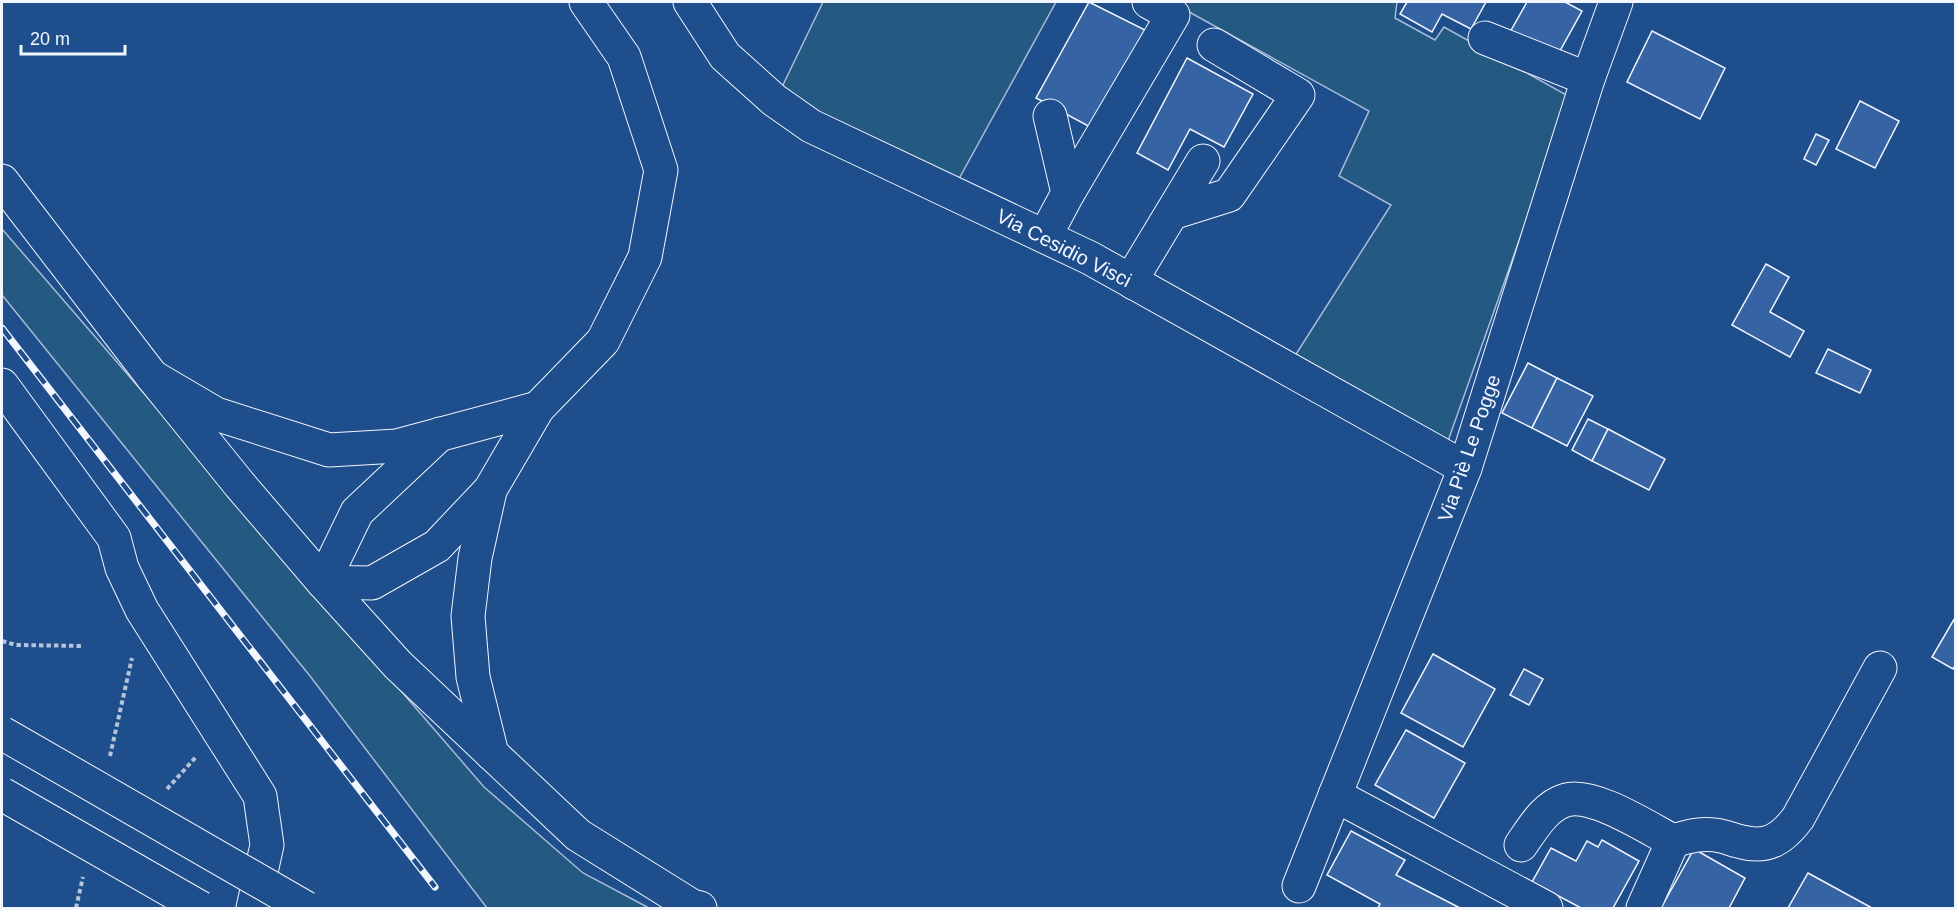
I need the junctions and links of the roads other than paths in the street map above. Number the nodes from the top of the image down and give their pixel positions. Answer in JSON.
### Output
{"nodes":[{"id":1,"x":586,"y":2,"type":"edge"},
{"id":2,"x":690,"y":2,"type":"edge"},
{"id":3,"x":1149,"y":2,"type":"edge"},
{"id":4,"x":1616,"y":2,"type":"edge"},
{"id":5,"x":1485,"y":39,"type":"dead end"},
{"id":6,"x":1214,"y":45,"type":"dead end"},
{"id":7,"x":1588,"y":80,"type":"junction"},
{"id":8,"x":1050,"y":116,"type":"dead end"},
{"id":9,"x":1203,"y":161,"type":"dead end"},
{"id":10,"x":2,"y":181,"type":"edge"},
{"id":11,"x":1068,"y":193,"type":"junction"},
{"id":12,"x":1172,"y":213,"type":"junction"},
{"id":13,"x":1045,"y":236,"type":"junction"},
{"id":14,"x":1134,"y":283,"type":"junction"},
{"id":15,"x":151,"y":375,"type":"junction"},
{"id":16,"x":2,"y":385,"type":"edge"},
{"id":17,"x":538,"y":408,"type":"junction"},
{"id":18,"x":440,"y":434,"type":"junction"},
{"id":19,"x":1465,"y":468,"type":"junction"},
{"id":20,"x":490,"y":490,"type":"junction"},
{"id":21,"x":323,"y":582,"type":"junction"},
{"id":22,"x":1880,"y":668,"type":"dead end"},
{"id":23,"x":2,"y":733,"type":"edge"},
{"id":24,"x":492,"y":754,"type":"junction"},
{"id":25,"x":2,"y":794,"type":"edge"},
{"id":26,"x":1335,"y":795,"type":"junction"},
{"id":27,"x":1673,"y":840,"type":"junction"},
{"id":28,"x":1521,"y":845,"type":"dead end"},
{"id":29,"x":1299,"y":886,"type":"dead end"},
{"id":30,"x":201,"y":909,"type":"edge"},
{"id":31,"x":253,"y":909,"type":"edge"},
{"id":32,"x":306,"y":909,"type":"edge"},
{"id":33,"x":700,"y":909,"type":"edge"},
{"id":34,"x":1546,"y":909,"type":"edge"},
{"id":35,"x":1644,"y":909,"type":"edge"}],
"edges":[{"from":1,"to":17,"type":"main road"},
{"from":2,"to":13,"type":"main road","name":"Via Cesidio Visci"},
{"from":3,"to":11,"type":"main road"},
{"from":4,"to":7,"type":"main road","name":"Via Piè Le Pogge"},
{"from":5,"to":7,"type":"main road"},
{"from":6,"to":12,"type":"main road"},
{"from":7,"to":19,"type":"main road","name":"Via Piè Le Pogge"},
{"from":8,"to":11,"type":"main road"},
{"from":9,"to":12,"type":"main road"},
{"from":10,"to":15,"type":"main road"},
{"from":11,"to":13,"type":"main road"},
{"from":12,"to":14,"type":"main road"},
{"from":13,"to":14,"type":"main road","name":"Via Cesidio Visci"},
{"from":14,"to":19,"type":"main road","name":"Via Cesidio Visci"},
{"from":15,"to":18,"type":"main road"},
{"from":15,"to":21,"type":"main road"},
{"from":16,"to":31,"type":"main road"},
{"from":17,"to":18,"type":"main road"},
{"from":17,"to":20,"type":"main road"},
{"from":18,"to":21,"type":"main road"},
{"from":19,"to":26,"type":"main road","name":"Via Piè Le Pogge"},
{"from":20,"to":21,"type":"main road"},
{"from":20,"to":24,"type":"main road"},
{"from":21,"to":24,"type":"main road"},
{"from":22,"to":27,"type":"main road"},
{"from":23,"to":32,"type":"main road","bridge":true},
{"from":24,"to":33,"type":"main road"},
{"from":25,"to":30,"type":"main road","bridge":true},
{"from":26,"to":29,"type":"main road","name":"Via Piè Le Pogge"},
{"from":26,"to":34,"type":"main road"},
{"from":27,"to":28,"type":"main road"},
{"from":27,"to":35,"type":"main road"}]}
